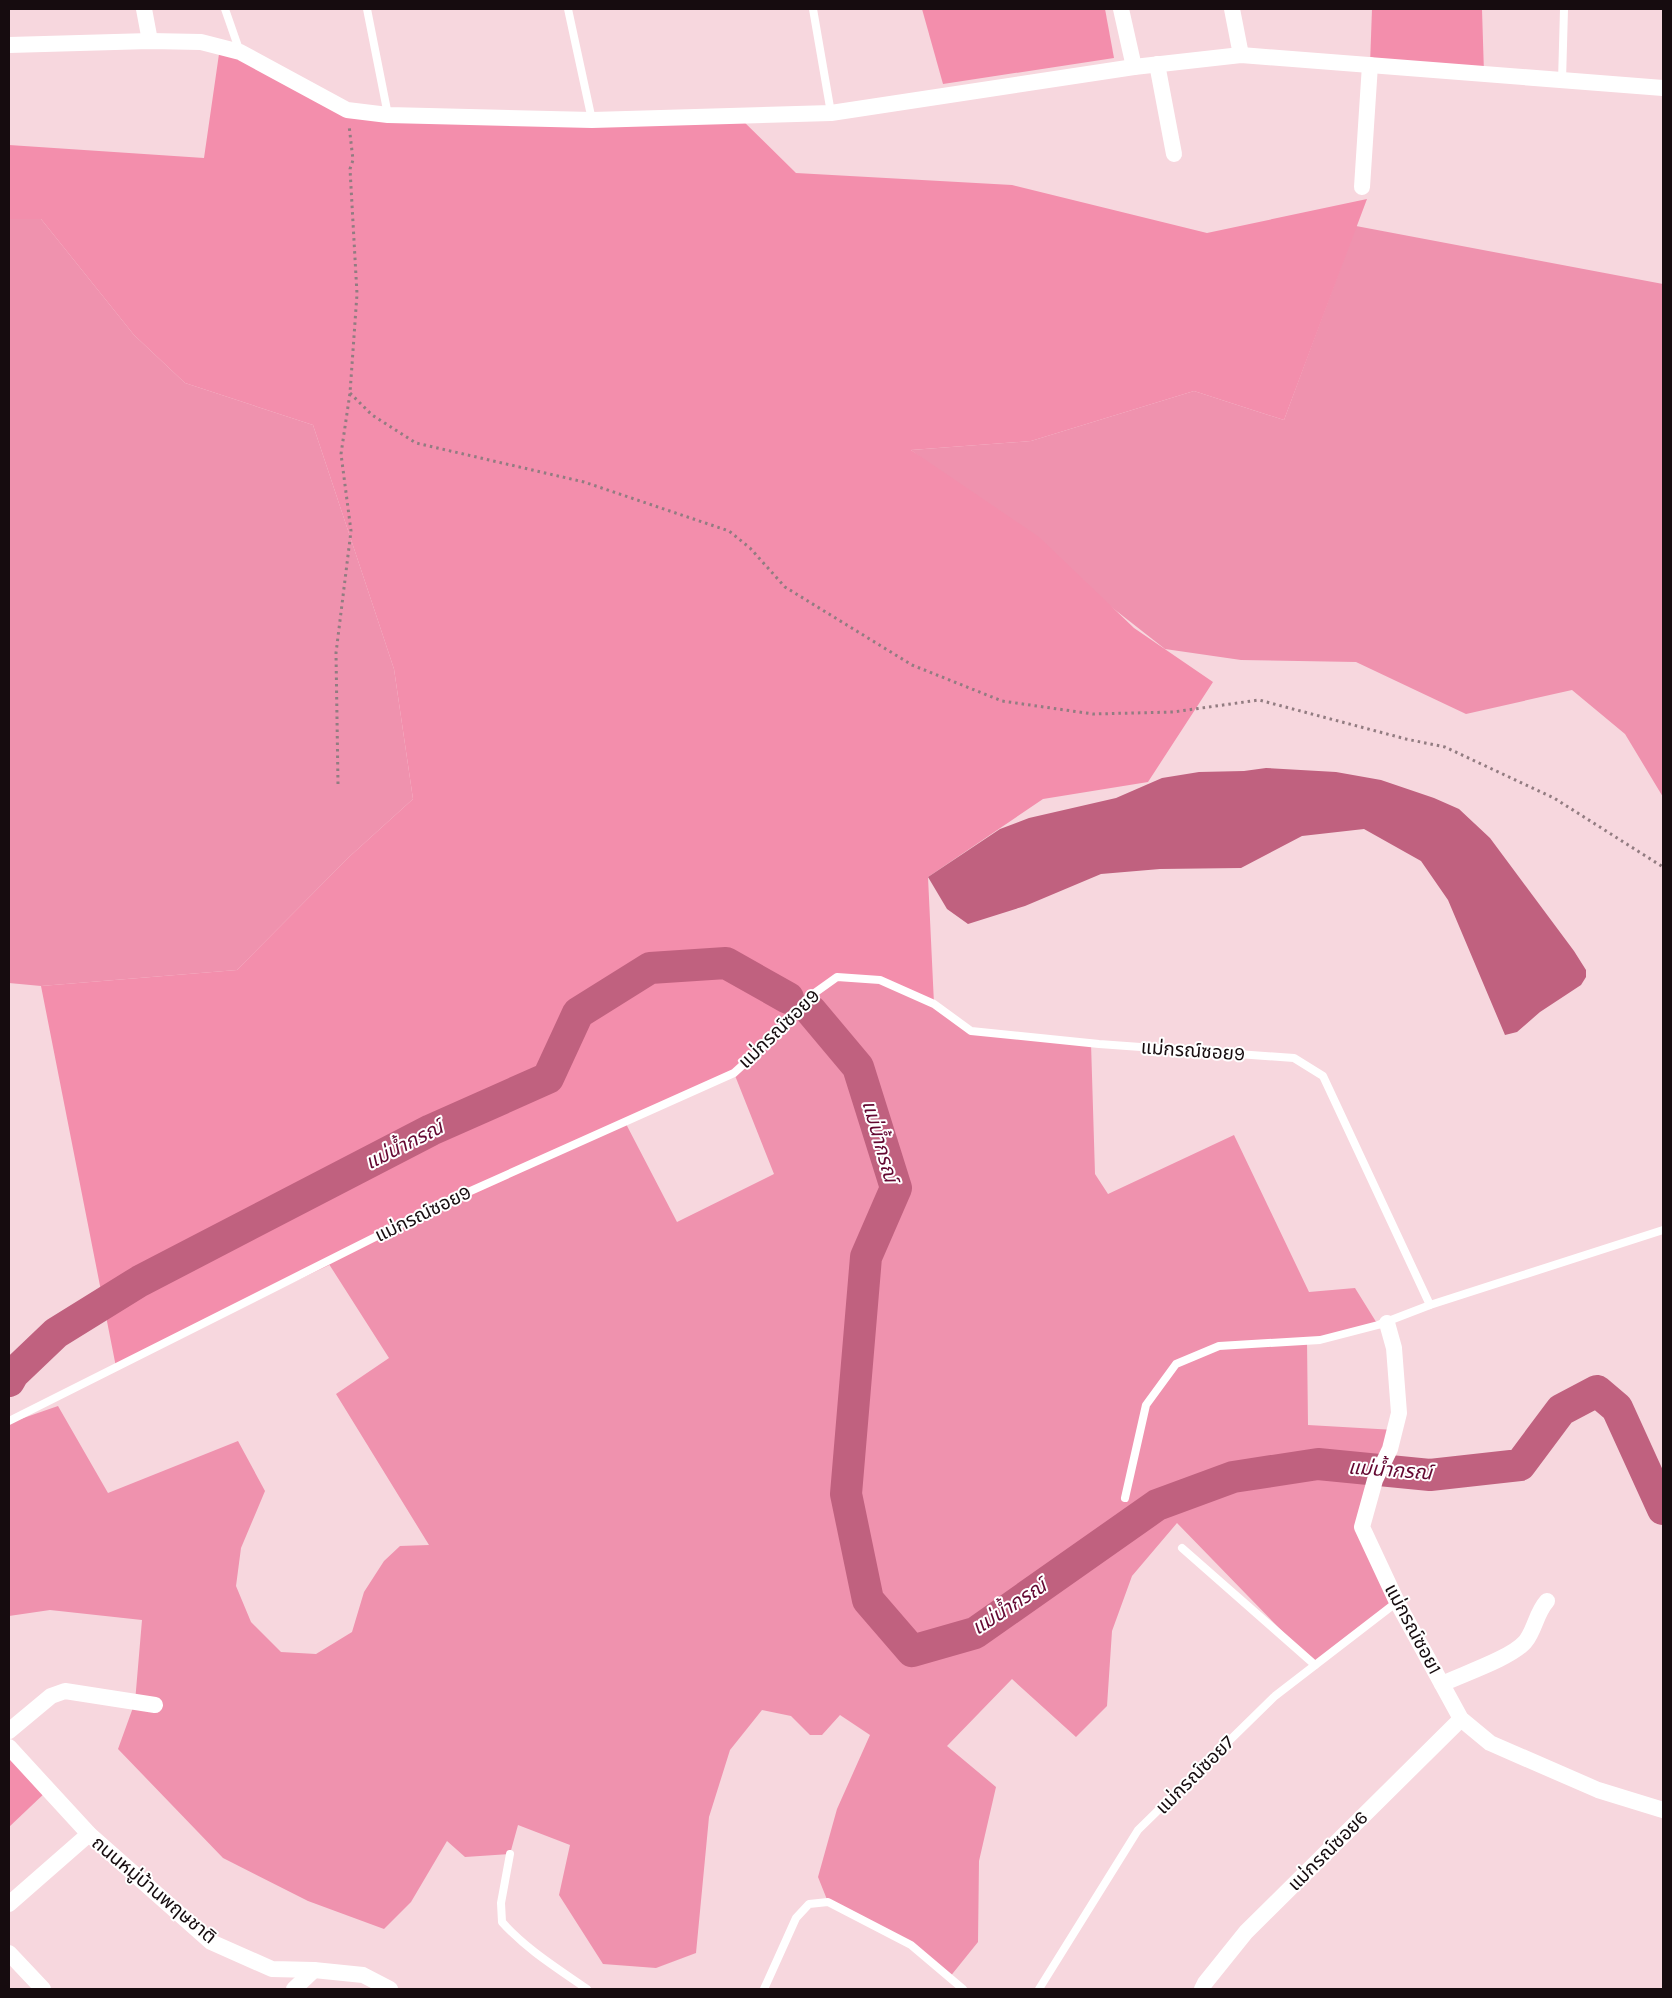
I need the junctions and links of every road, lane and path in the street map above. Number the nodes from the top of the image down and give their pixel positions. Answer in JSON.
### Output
{"nodes":[{"id":1,"x":144,"y":9,"type":"edge"},
{"id":2,"x":225,"y":9,"type":"edge"},
{"id":3,"x":367,"y":9,"type":"edge"},
{"id":4,"x":568,"y":9,"type":"edge"},
{"id":5,"x":813,"y":9,"type":"edge"},
{"id":6,"x":1122,"y":9,"type":"edge"},
{"id":7,"x":1232,"y":9,"type":"edge"},
{"id":8,"x":1564,"y":9,"type":"edge"},
{"id":9,"x":150,"y":41,"type":"junction"},
{"id":10,"x":9,"y":45,"type":"edge"},
{"id":11,"x":240,"y":52,"type":"junction"},
{"id":12,"x":1242,"y":55,"type":"junction"},
{"id":13,"x":1157,"y":64,"type":"junction"},
{"id":14,"x":1370,"y":65,"type":"junction"},
{"id":15,"x":1134,"y":67,"type":"junction"},
{"id":16,"x":1562,"y":81,"type":"junction"},
{"id":17,"x":1663,"y":88,"type":"edge"},
{"id":18,"x":347,"y":110,"type":"junction"},
{"id":19,"x":831,"y":113,"type":"junction"},
{"id":20,"x":388,"y":115,"type":"junction"},
{"id":21,"x":592,"y":120,"type":"junction"},
{"id":22,"x":1174,"y":154,"type":"dead end"},
{"id":23,"x":1362,"y":187,"type":"dead end"},
{"id":24,"x":350,"y":393,"type":"junction"},
{"id":25,"x":338,"y":784,"type":"dead end"},
{"id":26,"x":1663,"y":867,"type":"edge"},
{"id":27,"x":1663,"y":1230,"type":"edge"},
{"id":28,"x":1430,"y":1305,"type":"junction"},
{"id":29,"x":1387,"y":1323,"type":"junction"},
{"id":30,"x":9,"y":1421,"type":"edge"},
{"id":31,"x":1125,"y":1498,"type":"dead end"},
{"id":32,"x":1182,"y":1548,"type":"dead end"},
{"id":33,"x":1547,"y":1601,"type":"dead end"},
{"id":34,"x":1397,"y":1602,"type":"junction"},
{"id":35,"x":1315,"y":1664,"type":"junction"},
{"id":36,"x":1442,"y":1684,"type":"junction"},
{"id":37,"x":155,"y":1705,"type":"dead end"},
{"id":38,"x":1461,"y":1719,"type":"junction"},
{"id":39,"x":9,"y":1732,"type":"edge"},
{"id":40,"x":9,"y":1746,"type":"edge"},
{"id":41,"x":1663,"y":1810,"type":"edge"},
{"id":42,"x":89,"y":1834,"type":"junction"},
{"id":43,"x":510,"y":1854,"type":"dead end"},
{"id":44,"x":9,"y":1904,"type":"edge"},
{"id":45,"x":9,"y":1953,"type":"edge"},
{"id":46,"x":314,"y":1970,"type":"junction"},
{"id":47,"x":42,"y":1989,"type":"edge"},
{"id":48,"x":294,"y":1989,"type":"edge"},
{"id":49,"x":390,"y":1989,"type":"edge"},
{"id":50,"x":587,"y":1989,"type":"edge"},
{"id":51,"x":764,"y":1989,"type":"edge"},
{"id":52,"x":963,"y":1989,"type":"edge"},
{"id":53,"x":1039,"y":1989,"type":"edge"},
{"id":54,"x":1202,"y":1989,"type":"edge"}],
"edges":[{"from":1,"to":9,"type":"street"},
{"from":2,"to":11,"type":"lane"},
{"from":3,"to":20,"type":"lane"},
{"from":4,"to":21,"type":"lane"},
{"from":5,"to":19,"type":"lane"},
{"from":6,"to":15,"type":"street"},
{"from":7,"to":12,"type":"street"},
{"from":8,"to":16,"type":"lane"},
{"from":9,"to":10,"type":"street"},
{"from":9,"to":11,"type":"street"},
{"from":11,"to":18,"type":"street"},
{"from":12,"to":13,"type":"street"},
{"from":12,"to":14,"type":"street"},
{"from":13,"to":15,"type":"street"},
{"from":13,"to":22,"type":"street"},
{"from":14,"to":16,"type":"street"},
{"from":14,"to":23,"type":"street"},
{"from":15,"to":19,"type":"street"},
{"from":16,"to":17,"type":"street"},
{"from":18,"to":20,"type":"street"},
{"from":18,"to":24,"type":"path"},
{"from":19,"to":21,"type":"street"},
{"from":20,"to":21,"type":"street"},
{"from":24,"to":25,"type":"path"},
{"from":24,"to":26,"type":"path"},
{"from":27,"to":28,"type":"lane"},
{"from":28,"to":29,"type":"lane"},
{"from":28,"to":30,"type":"lane","name":"แม่กรณ์ซอย9"},
{"from":29,"to":31,"type":"lane"},
{"from":29,"to":34,"type":"street","name":"แม่กรณ์ซอย1"},
{"from":32,"to":35,"type":"lane"},
{"from":33,"to":36,"type":"street"},
{"from":34,"to":35,"type":"lane","name":"แม่กรณ์ซอย7"},
{"from":34,"to":36,"type":"street","name":"แม่กรณ์ซอย1"},
{"from":35,"to":53,"type":"lane","name":"แม่กรณ์ซอย7"},
{"from":36,"to":38,"type":"street","name":"แม่กรณ์ซอย1"},
{"from":37,"to":39,"type":"street"},
{"from":38,"to":41,"type":"street","name":"แม่กรณ์ซอย1"},
{"from":38,"to":54,"type":"street","name":"แม่กรณ์ซอย6"},
{"from":40,"to":42,"type":"street","name":"ถนนหมู่บ้านพฤษชาติ"},
{"from":42,"to":44,"type":"street"},
{"from":42,"to":46,"type":"street","name":"ถนนหมู่บ้านพฤษชาติ"},
{"from":43,"to":50,"type":"lane"},
{"from":45,"to":47,"type":"street"},
{"from":46,"to":48,"type":"street"},
{"from":46,"to":49,"type":"street","name":"ถนนหมู่บ้านพฤษชาติ"},
{"from":51,"to":52,"type":"lane"}]}
